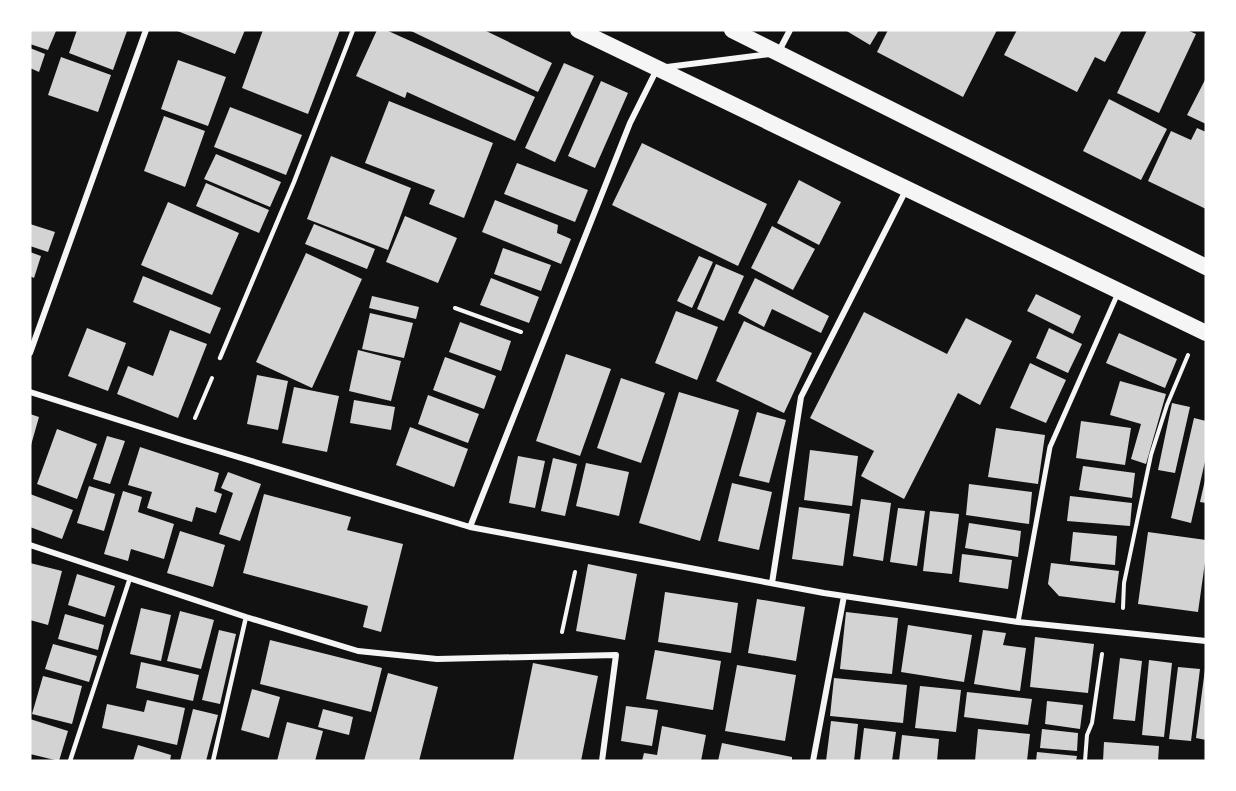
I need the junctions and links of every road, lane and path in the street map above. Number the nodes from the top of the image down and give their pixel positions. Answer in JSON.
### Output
{"nodes":[{"id":1,"x":146,"y":30,"type":"edge"},
{"id":2,"x":353,"y":30,"type":"edge"},
{"id":3,"x":578,"y":30,"type":"edge"},
{"id":4,"x":732,"y":30,"type":"edge"},
{"id":5,"x":790,"y":30,"type":"edge"},
{"id":6,"x":778,"y":52,"type":"junction"},
{"id":7,"x":657,"y":69,"type":"junction"},
{"id":8,"x":906,"y":190,"type":"junction"},
{"id":9,"x":1206,"y":267,"type":"edge"},
{"id":10,"x":1119,"y":291,"type":"junction"},
{"id":11,"x":454,"y":308,"type":"dead end"},
{"id":12,"x":1202,"y":331,"type":"edge"},
{"id":13,"x":544,"y":341,"type":"junction"},
{"id":14,"x":30,"y":353,"type":"edge"},
{"id":15,"x":220,"y":358,"type":"joint"},
{"id":16,"x":30,"y":392,"type":"edge"},
{"id":17,"x":185,"y":441,"type":"junction"},
{"id":18,"x":470,"y":527,"type":"junction"},
{"id":19,"x":30,"y":545,"type":"edge"},
{"id":20,"x":580,"y":548,"type":"junction"},
{"id":21,"x":130,"y":578,"type":"junction"},
{"id":22,"x":772,"y":583,"type":"junction"},
{"id":23,"x":844,"y":596,"type":"junction"},
{"id":24,"x":246,"y":617,"type":"junction"},
{"id":25,"x":1018,"y":621,"type":"junction"},
{"id":26,"x":1105,"y":630,"type":"junction"},
{"id":27,"x":1123,"y":632,"type":"junction"},
{"id":28,"x":1206,"y":641,"type":"edge"},
{"id":29,"x":557,"y":657,"type":"junction"},
{"id":30,"x":70,"y":761,"type":"edge"},
{"id":31,"x":213,"y":761,"type":"edge"},
{"id":32,"x":602,"y":761,"type":"edge"},
{"id":33,"x":813,"y":761,"type":"edge"},
{"id":34,"x":1084,"y":761,"type":"edge"}],
"edges":[{"from":1,"to":14,"type":"street"},
{"from":2,"to":15,"type":"lane"},
{"from":3,"to":7,"type":"highway"},
{"from":4,"to":6,"type":"highway"},
{"from":5,"to":6,"type":"street"},
{"from":6,"to":7,"type":"street"},
{"from":6,"to":9,"type":"highway"},
{"from":7,"to":8,"type":"highway"},
{"from":7,"to":13,"type":"street"},
{"from":8,"to":10,"type":"highway"},
{"from":8,"to":22,"type":"street"},
{"from":10,"to":12,"type":"highway"},
{"from":10,"to":25,"type":"street"},
{"from":11,"to":13,"type":"path"},
{"from":12,"to":27,"type":"path"},
{"from":13,"to":18,"type":"street"},
{"from":15,"to":17,"type":"path"},
{"from":16,"to":17,"type":"street"},
{"from":17,"to":18,"type":"street"},
{"from":18,"to":20,"type":"street"},
{"from":19,"to":21,"type":"street"},
{"from":20,"to":22,"type":"street"},
{"from":20,"to":29,"type":"path"},
{"from":21,"to":24,"type":"street"},
{"from":21,"to":30,"type":"lane"},
{"from":22,"to":23,"type":"street"},
{"from":23,"to":25,"type":"street"},
{"from":23,"to":33,"type":"street"},
{"from":24,"to":29,"type":"street"},
{"from":24,"to":31,"type":"lane"},
{"from":25,"to":26,"type":"street"},
{"from":26,"to":27,"type":"street"},
{"from":26,"to":34,"type":"path"},
{"from":27,"to":28,"type":"street"},
{"from":29,"to":32,"type":"street"}]}
